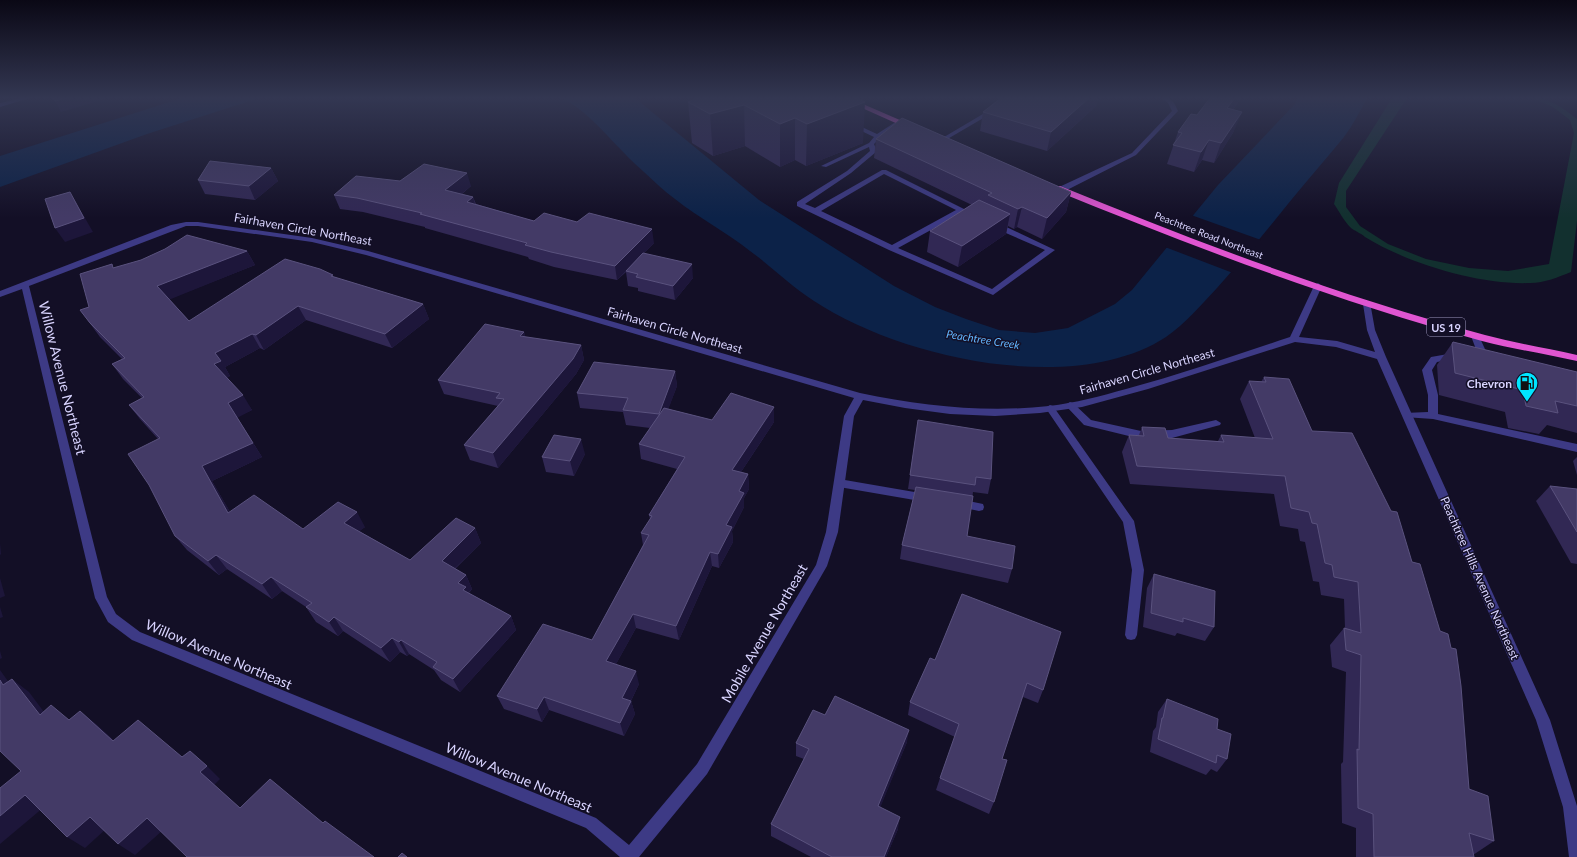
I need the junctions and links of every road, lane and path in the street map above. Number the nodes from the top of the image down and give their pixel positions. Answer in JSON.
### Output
{"nodes":[{"id":1,"x":877,"y":138,"type":"edge"},
{"id":2,"x":945,"y":138,"type":"edge"},
{"id":3,"x":1149,"y":138,"type":"edge"},
{"id":4,"x":942,"y":140,"type":"edge"},
{"id":5,"x":871,"y":144,"type":"junction"},
{"id":6,"x":824,"y":166,"type":"dead end"},
{"id":7,"x":1046,"y":184,"type":"edge"},
{"id":8,"x":1060,"y":190,"type":"junction"},
{"id":9,"x":962,"y":210,"type":"junction"},
{"id":10,"x":814,"y":212,"type":"junction"},
{"id":11,"x":892,"y":248,"type":"junction"},
{"id":12,"x":25,"y":285,"type":"junction"},
{"id":13,"x":1318,"y":286,"type":"junction"},
{"id":14,"x":0,"y":294,"type":"edge"},
{"id":15,"x":1367,"y":304,"type":"junction"},
{"id":16,"x":1475,"y":336,"type":"junction"},
{"id":17,"x":1294,"y":339,"type":"junction"},
{"id":18,"x":1381,"y":357,"type":"junction"},
{"id":19,"x":1577,"y":358,"type":"edge"},
{"id":20,"x":1462,"y":359,"type":"edge"},
{"id":21,"x":1475,"y":361,"type":"edge"},
{"id":22,"x":860,"y":396,"type":"junction"},
{"id":23,"x":1070,"y":405,"type":"junction"},
{"id":24,"x":1050,"y":408,"type":"junction"},
{"id":25,"x":1407,"y":415,"type":"junction"},
{"id":26,"x":1433,"y":416,"type":"junction"},
{"id":27,"x":1216,"y":423,"type":"dead end"},
{"id":28,"x":1577,"y":448,"type":"edge"},
{"id":29,"x":839,"y":483,"type":"junction"},
{"id":30,"x":978,"y":507,"type":"dead end"},
{"id":31,"x":1131,"y":635,"type":"dead end"},
{"id":32,"x":630,"y":856,"type":"edge"},
{"id":33,"x":1576,"y":857,"type":"edge"}],
"edges":[{"from":1,"to":5,"type":"street"},
{"from":2,"to":4,"type":"street"},
{"from":3,"to":8,"type":"street"},
{"from":5,"to":6,"type":"street"},
{"from":5,"to":10,"type":"street"},
{"from":7,"to":8,"type":"highway","name":"Peachtree Road Northeast","number":"US 19"},
{"from":8,"to":13,"type":"highway","name":"Peachtree Road Northeast","number":"US 19"},
{"from":9,"to":10,"type":"street"},
{"from":9,"to":11,"type":"street"},
{"from":9,"to":11,"type":"street"},
{"from":10,"to":11,"type":"street"},
{"from":12,"to":14,"type":"street","name":"Fairhaven Circle Northeast"},
{"from":12,"to":22,"type":"street","name":"Fairhaven Circle Northeast"},
{"from":12,"to":32,"type":"street","name":"Willow Avenue Northeast"},
{"from":13,"to":15,"type":"highway","name":"Peachtree Road Northeast","number":"US 19"},
{"from":13,"to":17,"type":"street"},
{"from":15,"to":16,"type":"highway","name":"Peachtree Road Northeast","number":"US 19"},
{"from":15,"to":18,"type":"street","name":"Peachtree Hills Avenue Northeast"},
{"from":16,"to":19,"type":"highway","name":"Peachtree Road Northeast","number":"US 19"},
{"from":16,"to":21,"type":"street"},
{"from":17,"to":18,"type":"street"},
{"from":17,"to":23,"type":"street","name":"Fairhaven Circle Northeast"},
{"from":18,"to":25,"type":"street","name":"Peachtree Hills Avenue Northeast"},
{"from":20,"to":26,"type":"street"},
{"from":22,"to":24,"type":"street","name":"Fairhaven Circle Northeast"},
{"from":22,"to":29,"type":"street","name":"Mobile Avenue Northeast"},
{"from":23,"to":24,"type":"street","name":"Fairhaven Circle Northeast"},
{"from":23,"to":27,"type":"street"},
{"from":24,"to":31,"type":"street"},
{"from":25,"to":26,"type":"street"},
{"from":25,"to":33,"type":"street","name":"Peachtree Hills Avenue Northeast"},
{"from":26,"to":28,"type":"street"},
{"from":29,"to":30,"type":"street"},
{"from":29,"to":32,"type":"street","name":"Mobile Avenue Northeast"}]}
